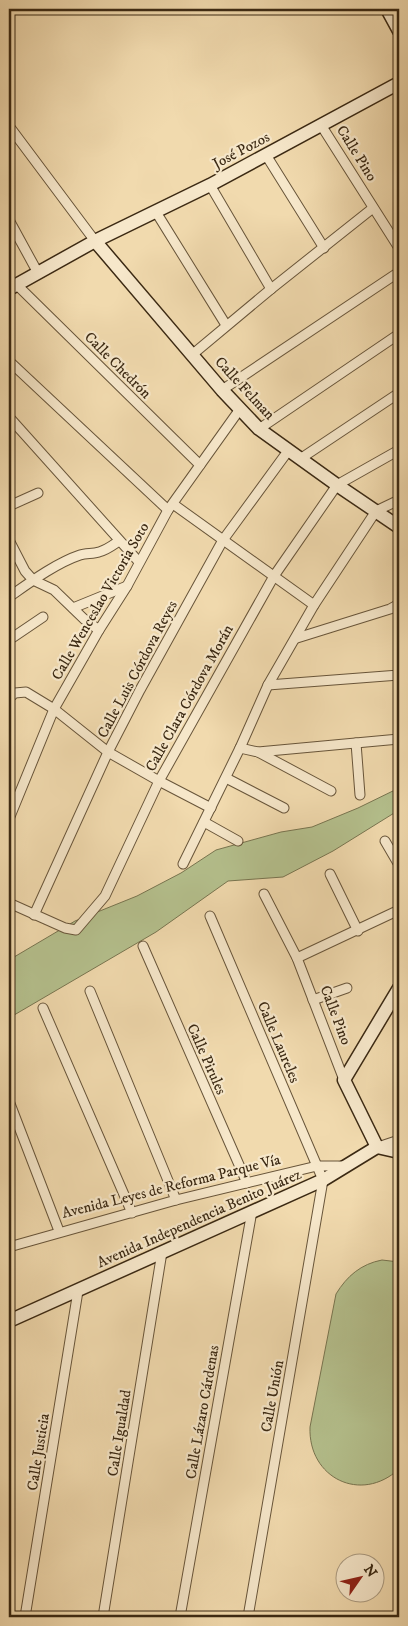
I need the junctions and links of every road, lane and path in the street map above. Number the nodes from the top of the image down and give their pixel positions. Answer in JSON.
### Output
{"nodes":[{"id":1,"x":387,"y":9,"type":"edge"},
{"id":2,"x":399,"y":31,"type":"edge"},
{"id":3,"x":399,"y":84,"type":"edge"},
{"id":4,"x":321,"y":125,"type":"junction"},
{"id":5,"x":9,"y":126,"type":"edge"},
{"id":6,"x":266,"y":155,"type":"junction"},
{"id":7,"x":210,"y":185,"type":"junction"},
{"id":8,"x":373,"y":208,"type":"junction"},
{"id":9,"x":156,"y":212,"type":"junction"},
{"id":10,"x":9,"y":220,"type":"edge"},
{"id":11,"x":95,"y":241,"type":"junction"},
{"id":12,"x":324,"y":248,"type":"junction"},
{"id":13,"x":399,"y":248,"type":"edge"},
{"id":14,"x":399,"y":272,"type":"edge"},
{"id":15,"x":38,"y":273,"type":"junction"},
{"id":16,"x":13,"y":287,"type":"edge"},
{"id":17,"x":271,"y":289,"type":"junction"},
{"id":18,"x":226,"y":326,"type":"junction"},
{"id":19,"x":399,"y":334,"type":"edge"},
{"id":20,"x":193,"y":354,"type":"junction"},
{"id":21,"x":9,"y":361,"type":"edge"},
{"id":22,"x":222,"y":390,"type":"junction"},
{"id":23,"x":399,"y":393,"type":"edge"},
{"id":24,"x":240,"y":409,"type":"junction"},
{"id":25,"x":9,"y":417,"type":"edge"},
{"id":26,"x":259,"y":429,"type":"junction"},
{"id":27,"x":399,"y":450,"type":"edge"},
{"id":28,"x":288,"y":451,"type":"junction"},
{"id":29,"x":300,"y":459,"type":"junction"},
{"id":30,"x":200,"y":465,"type":"junction"},
{"id":31,"x":337,"y":485,"type":"junction"},
{"id":32,"x":38,"y":493,"type":"dead end"},
{"id":33,"x":399,"y":500,"type":"edge"},
{"id":34,"x":9,"y":506,"type":"edge"},
{"id":35,"x":170,"y":507,"type":"junction"},
{"id":36,"x":376,"y":511,"type":"junction"},
{"id":37,"x":399,"y":527,"type":"edge"},
{"id":38,"x":9,"y":540,"type":"edge"},
{"id":39,"x":222,"y":540,"type":"junction"},
{"id":40,"x":119,"y":541,"type":"junction"},
{"id":41,"x":139,"y":562,"type":"junction"},
{"id":42,"x":274,"y":576,"type":"junction"},
{"id":43,"x":33,"y":580,"type":"junction"},
{"id":44,"x":127,"y":586,"type":"junction"},
{"id":45,"x":9,"y":597,"type":"edge"},
{"id":46,"x":399,"y":604,"type":"edge"},
{"id":47,"x":314,"y":605,"type":"junction"},
{"id":48,"x":73,"y":608,"type":"junction"},
{"id":49,"x":43,"y":617,"type":"dead end"},
{"id":50,"x":99,"y":630,"type":"junction"},
{"id":51,"x":297,"y":638,"type":"junction"},
{"id":52,"x":9,"y":640,"type":"edge"},
{"id":53,"x":399,"y":674,"type":"edge"},
{"id":54,"x":268,"y":685,"type":"junction"},
{"id":55,"x":12,"y":695,"type":"edge"},
{"id":56,"x":54,"y":709,"type":"junction"},
{"id":57,"x":399,"y":739,"type":"edge"},
{"id":58,"x":356,"y":743,"type":"junction"},
{"id":59,"x":240,"y":748,"type":"junction"},
{"id":60,"x":108,"y":752,"type":"junction"},
{"id":61,"x":258,"y":752,"type":"junction"},
{"id":62,"x":226,"y":778,"type":"junction"},
{"id":63,"x":159,"y":781,"type":"junction"},
{"id":64,"x":331,"y":791,"type":"dead end"},
{"id":65,"x":360,"y":795,"type":"dead end"},
{"id":66,"x":211,"y":808,"type":"junction"},
{"id":67,"x":284,"y":808,"type":"dead end"},
{"id":68,"x":9,"y":819,"type":"edge"},
{"id":69,"x":204,"y":822,"type":"junction"},
{"id":70,"x":238,"y":841,"type":"dead end"},
{"id":71,"x":386,"y":841,"type":"dead end"},
{"id":72,"x":396,"y":852,"type":"edge"},
{"id":73,"x":184,"y":864,"type":"dead end"},
{"id":74,"x":399,"y":865,"type":"edge"},
{"id":75,"x":330,"y":874,"type":"dead end"},
{"id":76,"x":264,"y":894,"type":"dead end"},
{"id":77,"x":9,"y":903,"type":"edge"},
{"id":78,"x":399,"y":910,"type":"edge"},
{"id":79,"x":34,"y":915,"type":"junction"},
{"id":80,"x":210,"y":916,"type":"dead end"},
{"id":81,"x":358,"y":931,"type":"junction"},
{"id":82,"x":143,"y":946,"type":"dead end"},
{"id":83,"x":297,"y":958,"type":"junction"},
{"id":84,"x":346,"y":988,"type":"dead end"},
{"id":85,"x":399,"y":988,"type":"edge"},
{"id":86,"x":90,"y":992,"type":"dead end"},
{"id":87,"x":314,"y":1000,"type":"junction"},
{"id":88,"x":43,"y":1008,"type":"dead end"},
{"id":89,"x":344,"y":1080,"type":"junction"},
{"id":90,"x":9,"y":1101,"type":"edge"},
{"id":91,"x":399,"y":1132,"type":"edge"},
{"id":92,"x":398,"y":1144,"type":"edge"},
{"id":93,"x":377,"y":1148,"type":"junction"},
{"id":94,"x":317,"y":1166,"type":"junction"},
{"id":95,"x":344,"y":1166,"type":"junction"},
{"id":96,"x":323,"y":1180,"type":"junction"},
{"id":97,"x":246,"y":1183,"type":"junction"},
{"id":98,"x":176,"y":1200,"type":"junction"},
{"id":99,"x":252,"y":1211,"type":"junction"},
{"id":100,"x":132,"y":1212,"type":"junction"},
{"id":101,"x":59,"y":1231,"type":"junction"},
{"id":102,"x":9,"y":1247,"type":"edge"},
{"id":103,"x":162,"y":1252,"type":"junction"},
{"id":104,"x":78,"y":1291,"type":"junction"},
{"id":105,"x":9,"y":1321,"type":"edge"},
{"id":106,"x":25,"y":1617,"type":"edge"},
{"id":107,"x":103,"y":1617,"type":"edge"},
{"id":108,"x":180,"y":1617,"type":"edge"},
{"id":109,"x":248,"y":1617,"type":"edge"}],
"edges":[{"from":1,"to":2,"type":"street"},
{"from":3,"to":4,"type":"street","name":"José Pozos"},
{"from":4,"to":6,"type":"street","name":"José Pozos"},
{"from":4,"to":8,"type":"street","name":"Calle Pino"},
{"from":5,"to":11,"type":"street"},
{"from":6,"to":7,"type":"street","name":"José Pozos"},
{"from":6,"to":12,"type":"street"},
{"from":7,"to":9,"type":"street","name":"José Pozos"},
{"from":7,"to":17,"type":"street"},
{"from":8,"to":12,"type":"street"},
{"from":8,"to":13,"type":"street","name":"Calle Pino"},
{"from":9,"to":11,"type":"street","name":"José Pozos"},
{"from":9,"to":18,"type":"street"},
{"from":10,"to":15,"type":"street"},
{"from":11,"to":15,"type":"street","name":"José Pozos"},
{"from":11,"to":20,"type":"street","name":"Calle Felman"},
{"from":12,"to":17,"type":"street"},
{"from":14,"to":22,"type":"street"},
{"from":15,"to":16,"type":"street","name":"José Pozos"},
{"from":16,"to":30,"type":"street","name":"Calle Chedrón"},
{"from":17,"to":18,"type":"street"},
{"from":18,"to":20,"type":"street"},
{"from":19,"to":26,"type":"street"},
{"from":20,"to":22,"type":"street","name":"Calle Felman"},
{"from":21,"to":35,"type":"street"},
{"from":22,"to":24,"type":"street","name":"Calle Felman"},
{"from":23,"to":29,"type":"street"},
{"from":24,"to":26,"type":"street","name":"Calle Felman"},
{"from":24,"to":30,"type":"street","name":"Calle Wenceslao Victoria Soto"},
{"from":25,"to":40,"type":"street"},
{"from":26,"to":28,"type":"street","name":"Calle Felman"},
{"from":27,"to":31,"type":"street"},
{"from":28,"to":29,"type":"street","name":"Calle Felman"},
{"from":28,"to":39,"type":"street","name":"Calle Luis Córdova Reyes"},
{"from":29,"to":31,"type":"street","name":"Calle Felman"},
{"from":30,"to":35,"type":"street","name":"Calle Wenceslao Victoria Soto"},
{"from":31,"to":36,"type":"street","name":"Calle Felman"},
{"from":31,"to":42,"type":"street","name":"Calle Clara Córdova Morán"},
{"from":32,"to":34,"type":"street"},
{"from":33,"to":36,"type":"street"},
{"from":35,"to":39,"type":"street"},
{"from":35,"to":41,"type":"street","name":"Calle Wenceslao Victoria Soto"},
{"from":36,"to":37,"type":"street","name":"Calle Felman"},
{"from":36,"to":47,"type":"street"},
{"from":38,"to":43,"type":"street"},
{"from":39,"to":42,"type":"street"},
{"from":39,"to":60,"type":"street","name":"Calle Luis Córdova Reyes"},
{"from":40,"to":41,"type":"street"},
{"from":40,"to":43,"type":"street"},
{"from":41,"to":44,"type":"street","name":"Calle Wenceslao Victoria Soto"},
{"from":42,"to":47,"type":"street"},
{"from":42,"to":63,"type":"street","name":"Calle Clara Córdova Morán"},
{"from":43,"to":45,"type":"street"},
{"from":43,"to":48,"type":"street"},
{"from":44,"to":48,"type":"street"},
{"from":44,"to":50,"type":"street","name":"Calle Wenceslao Victoria Soto"},
{"from":46,"to":51,"type":"street"},
{"from":47,"to":51,"type":"street"},
{"from":48,"to":50,"type":"street"},
{"from":49,"to":52,"type":"street"},
{"from":50,"to":56,"type":"street","name":"Calle Wenceslao Victoria Soto"},
{"from":51,"to":54,"type":"street"},
{"from":53,"to":54,"type":"street"},
{"from":54,"to":59,"type":"street"},
{"from":55,"to":56,"type":"street"},
{"from":56,"to":60,"type":"street"},
{"from":56,"to":68,"type":"street","name":"Calle Wenceslao Victoria Soto"},
{"from":57,"to":58,"type":"street"},
{"from":58,"to":61,"type":"street"},
{"from":58,"to":65,"type":"street"},
{"from":59,"to":61,"type":"street"},
{"from":59,"to":62,"type":"street"},
{"from":60,"to":63,"type":"street"},
{"from":60,"to":79,"type":"street","name":"Calle Luis Córdova Reyes"},
{"from":61,"to":64,"type":"street"},
{"from":62,"to":66,"type":"street"},
{"from":62,"to":67,"type":"street"},
{"from":63,"to":66,"type":"street"},
{"from":63,"to":79,"type":"street","name":"Calle Clara Córdova Morán"},
{"from":66,"to":69,"type":"street"},
{"from":69,"to":70,"type":"street"},
{"from":69,"to":73,"type":"street"},
{"from":71,"to":72,"type":"street"},
{"from":72,"to":74,"type":"street"},
{"from":75,"to":81,"type":"street"},
{"from":76,"to":83,"type":"street","name":"Calle Pino"},
{"from":77,"to":79,"type":"street"},
{"from":78,"to":81,"type":"street"},
{"from":80,"to":94,"type":"street","name":"Calle Laureles"},
{"from":81,"to":83,"type":"street"},
{"from":82,"to":97,"type":"street","name":"Calle Pirules"},
{"from":83,"to":87,"type":"street","name":"Calle Pino"},
{"from":84,"to":87,"type":"street"},
{"from":85,"to":89,"type":"street"},
{"from":86,"to":98,"type":"street"},
{"from":87,"to":89,"type":"street","name":"Calle Pino"},
{"from":88,"to":100,"type":"street"},
{"from":89,"to":93,"type":"street","name":"Calle Pino"},
{"from":90,"to":101,"type":"street"},
{"from":91,"to":92,"type":"street"},
{"from":92,"to":93,"type":"street"},
{"from":93,"to":95,"type":"street","name":"Avenida Independencia Benito Juárez"},
{"from":94,"to":95,"type":"street","name":"Avenida Leyes de Reforma Parque Vía"},
{"from":94,"to":96,"type":"street","name":"Calle Laureles"},
{"from":94,"to":97,"type":"street","name":"Avenida Leyes de Reforma Parque Vía"},
{"from":95,"to":96,"type":"street","name":"Avenida Independencia Benito Juárez"},
{"from":96,"to":99,"type":"street","name":"Avenida Independencia Benito Juárez"},
{"from":96,"to":109,"type":"street","name":"Calle Unión"},
{"from":97,"to":98,"type":"street","name":"Avenida Leyes de Reforma Parque Vía"},
{"from":98,"to":100,"type":"street","name":"Avenida Leyes de Reforma Parque Vía"},
{"from":99,"to":103,"type":"street","name":"Avenida Independencia Benito Juárez"},
{"from":99,"to":108,"type":"street","name":"Calle Lázaro Cárdenas"},
{"from":100,"to":101,"type":"street","name":"Avenida Leyes de Reforma Parque Vía"},
{"from":101,"to":102,"type":"street","name":"Avenida Leyes de Reforma Parque Vía"},
{"from":103,"to":104,"type":"street","name":"Avenida Independencia Benito Juárez"},
{"from":103,"to":107,"type":"street","name":"Calle Igualdad"},
{"from":104,"to":105,"type":"street","name":"Avenida Independencia Benito Juárez"},
{"from":104,"to":106,"type":"street","name":"Calle Justicia"}]}
